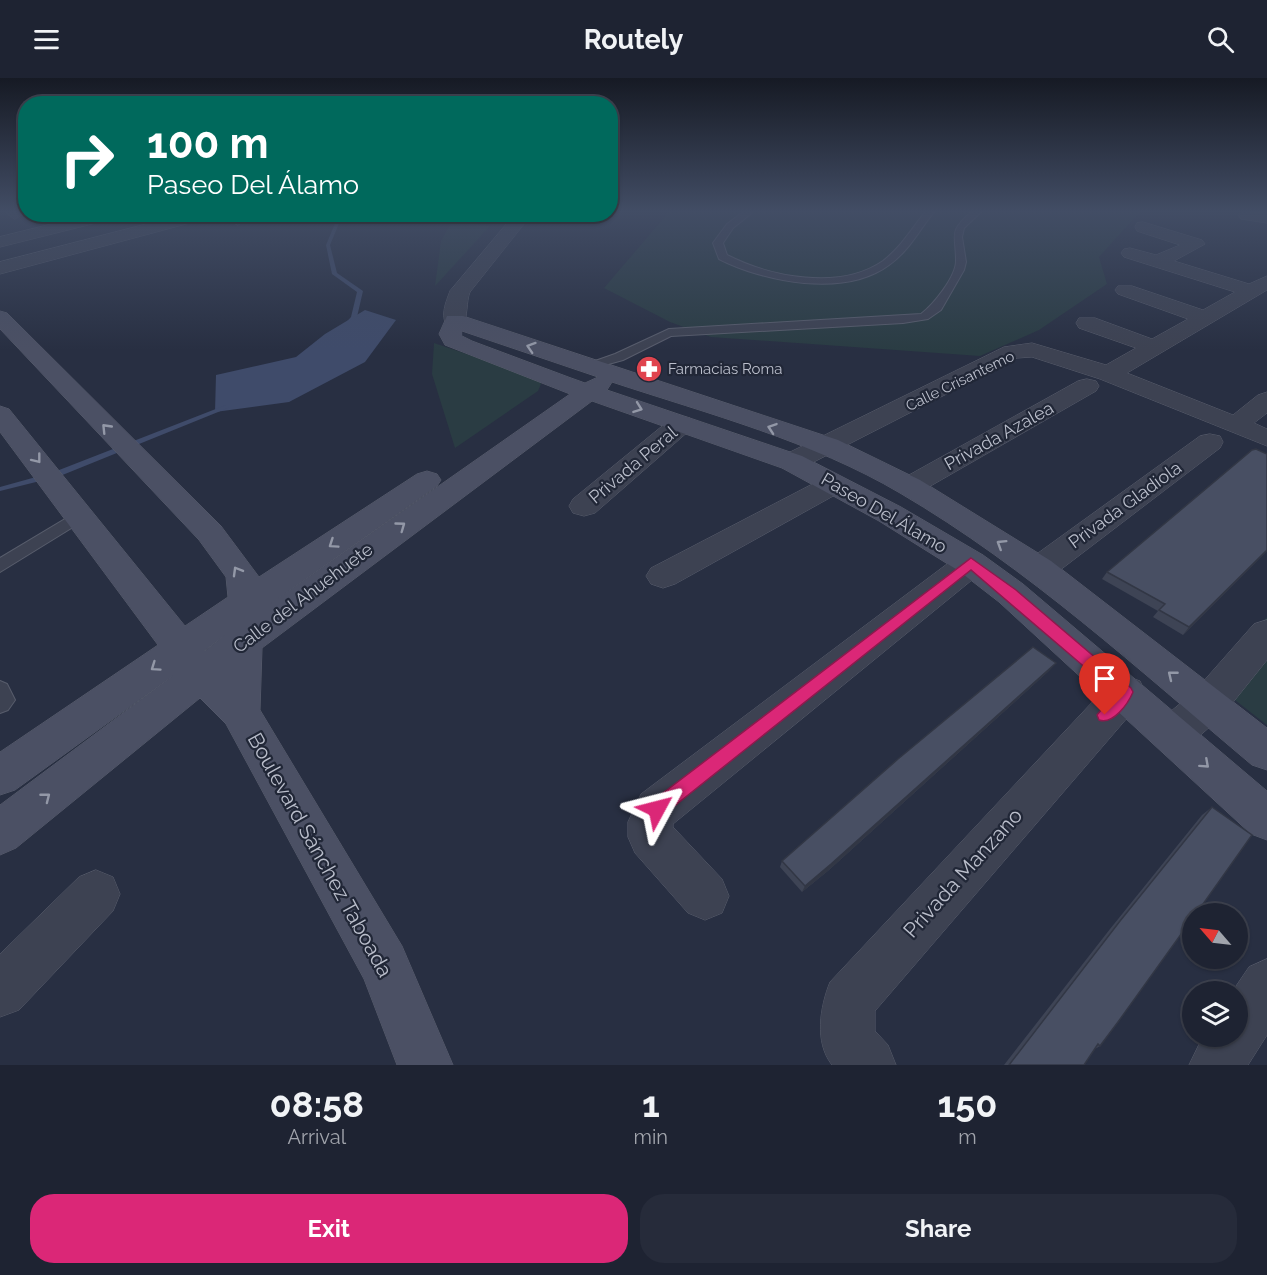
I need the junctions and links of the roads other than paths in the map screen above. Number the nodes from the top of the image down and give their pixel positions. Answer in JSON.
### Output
{"nodes":[{"id":1,"x":38,"y":258,"type":"edge"},
{"id":2,"x":487,"y":258,"type":"edge"},
{"id":3,"x":725,"y":258,"type":"edge"},
{"id":4,"x":889,"y":258,"type":"edge"},
{"id":5,"x":960,"y":258,"type":"edge"},
{"id":6,"x":1148,"y":258,"type":"edge"},
{"id":7,"x":1165,"y":258,"type":"edge"},
{"id":8,"x":1158,"y":261,"type":"junction"},
{"id":9,"x":0,"y":268,"type":"edge"},
{"id":10,"x":1259,"y":286,"type":"edge"},
{"id":11,"x":1125,"y":290,"type":"dead end"},
{"id":12,"x":0,"y":316,"type":"edge"},
{"id":13,"x":1205,"y":318,"type":"junction"},
{"id":14,"x":1087,"y":323,"type":"dead end"},
{"id":15,"x":1153,"y":347,"type":"junction"},
{"id":16,"x":594,"y":374,"type":"junction"},
{"id":17,"x":1098,"y":380,"type":"junction"},
{"id":18,"x":1267,"y":400,"type":"edge"},
{"id":19,"x":0,"y":414,"type":"edge"},
{"id":20,"x":681,"y":424,"type":"junction"},
{"id":21,"x":1223,"y":434,"type":"junction"},
{"id":22,"x":1267,"y":438,"type":"edge"},
{"id":23,"x":828,"y":446,"type":"junction"},
{"id":24,"x":792,"y":462,"type":"junction"},
{"id":25,"x":834,"y":484,"type":"junction"},
{"id":26,"x":910,"y":486,"type":"junction"},
{"id":27,"x":584,"y":506,"type":"dead end"},
{"id":28,"x":80,"y":515,"type":"junction"},
{"id":29,"x":971,"y":563,"type":"junction"},
{"id":30,"x":0,"y":566,"type":"edge"},
{"id":31,"x":1039,"y":569,"type":"junction"},
{"id":32,"x":663,"y":576,"type":"dead end"},
{"id":33,"x":246,"y":602,"type":"junction"},
{"id":34,"x":1267,"y":634,"type":"edge"},
{"id":35,"x":242,"y":643,"type":"junction"},
{"id":36,"x":193,"y":661,"type":"junction"},
{"id":37,"x":0,"y":690,"type":"edge"},
{"id":38,"x":1125,"y":692,"type":"junction"},
{"id":39,"x":0,"y":704,"type":"edge"},
{"id":40,"x":1208,"y":704,"type":"junction"},
{"id":41,"x":240,"y":712,"type":"junction"},
{"id":42,"x":1172,"y":735,"type":"junction"},
{"id":43,"x":1267,"y":752,"type":"edge"},
{"id":44,"x":0,"y":776,"type":"edge"},
{"id":45,"x":1267,"y":819,"type":"edge"},
{"id":46,"x":0,"y":833,"type":"edge"},
{"id":47,"x":96,"y":894,"type":"dead end"},
{"id":48,"x":705,"y":896,"type":"dead end"},
{"id":49,"x":1267,"y":984,"type":"edge"},
{"id":50,"x":0,"y":991,"type":"edge"},
{"id":51,"x":1248,"y":1015,"type":"edge"},
{"id":52,"x":1228,"y":1047,"type":"edge"},
{"id":53,"x":425,"y":1065,"type":"edge"},
{"id":54,"x":868,"y":1065,"type":"edge"},
{"id":55,"x":1217,"y":1065,"type":"edge"}],
"edges":[{"from":1,"to":9,"type":"street"},
{"from":2,"to":16,"type":"street"},
{"from":3,"to":4,"type":"lane"},
{"from":5,"to":16,"type":"lane"},
{"from":6,"to":8,"type":"street"},
{"from":7,"to":8,"type":"street"},
{"from":8,"to":10,"type":"street"},
{"from":10,"to":13,"type":"street","name":"Privada Azalea"},
{"from":11,"to":13,"type":"street"},
{"from":33,"to":12,"type":"street","one_way":true},
{"from":13,"to":15,"type":"street","name":"Privada Azalea"},
{"from":14,"to":15,"type":"street"},
{"from":15,"to":17,"type":"street","name":"Privada Azalea"},
{"from":16,"to":20,"type":"street","name":"Paseo Del Álamo","one_way":true},
{"from":23,"to":16,"type":"street","name":"Paseo Del Álamo","one_way":true},
{"from":16,"to":33,"type":"street","name":"Calle del Ahuehuete","one_way":true},
{"from":35,"to":16,"type":"street","name":"Calle del Ahuehuete","one_way":true},
{"from":17,"to":21,"type":"street","name":"Calle Crisantemo"},
{"from":17,"to":23,"type":"street","name":"Calle Crisantemo"},
{"from":17,"to":26,"type":"street","name":"Privada Azalea"},
{"from":18,"to":21,"type":"street","name":"Privada Gladiola"},
{"from":19,"to":28,"type":"street","name":"Boulevard Sánchez Taboada","one_way":true},
{"from":20,"to":24,"type":"street","name":"Paseo Del Álamo"},
{"from":20,"to":27,"type":"street","name":"Privada Peral"},
{"from":21,"to":22,"type":"street","name":"Calle Crisantemo"},
{"from":21,"to":31,"type":"street","name":"Privada Gladiola"},
{"from":23,"to":24,"type":"street","name":"Calle Crisantemo"},
{"from":23,"to":26,"type":"street","name":"Paseo Del Álamo"},
{"from":24,"to":25,"type":"street","name":"Paseo Del Álamo"},
{"from":25,"to":29,"type":"street","name":"Paseo Del Álamo"},
{"from":25,"to":32,"type":"street"},
{"from":31,"to":26,"type":"street","name":"Paseo Del Álamo","one_way":true},
{"from":28,"to":30,"type":"lane"},
{"from":28,"to":36,"type":"street","name":"Boulevard Sánchez Taboada"},
{"from":29,"to":38,"type":"street","name":"Paseo Del Álamo"},
{"from":29,"to":48,"type":"street"},
{"from":40,"to":31,"type":"street","name":"Paseo Del Álamo","one_way":true},
{"from":33,"to":35,"type":"street"},
{"from":33,"to":36,"type":"street","name":"Calle del Ahuehuete"},
{"from":34,"to":40,"type":"street"},
{"from":35,"to":36,"type":"street","name":"Calle del Ahuehuete"},
{"from":35,"to":41,"type":"street"},
{"from":36,"to":41,"type":"street","name":"Boulevard Sánchez Taboada"},
{"from":36,"to":44,"type":"street","name":"Calle del Ahuehuete","one_way":true},
{"from":46,"to":36,"type":"street","name":"Calle del Ahuehuete","one_way":true},
{"from":37,"to":39,"type":"lane"},
{"from":38,"to":42,"type":"street","name":"Paseo Del Álamo"},
{"from":38,"to":54,"type":"street","name":"Privada Manzano"},
{"from":40,"to":42,"type":"street"},
{"from":40,"to":43,"type":"street","name":"Paseo Del Álamo"},
{"from":41,"to":53,"type":"street","name":"Boulevard Sánchez Taboada"},
{"from":42,"to":45,"type":"street","name":"Paseo Del Álamo","one_way":true},
{"from":47,"to":50,"type":"street"},
{"from":49,"to":51,"type":"street"},
{"from":52,"to":55,"type":"street"}]}
